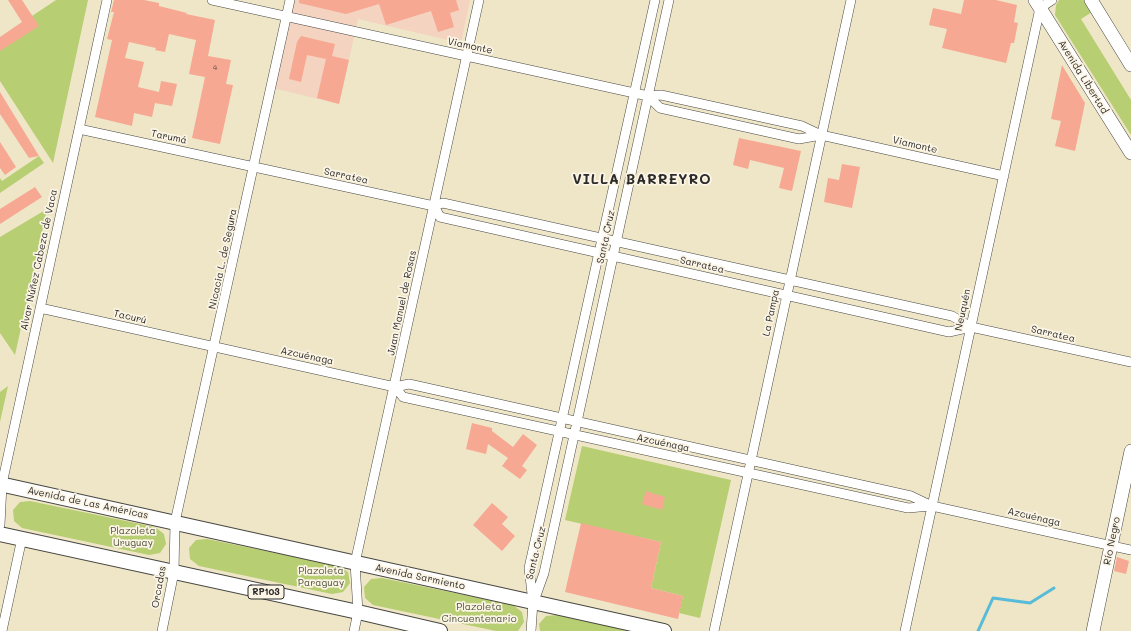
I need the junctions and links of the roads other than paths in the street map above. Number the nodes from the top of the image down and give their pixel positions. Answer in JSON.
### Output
{"nodes":[{"id":1,"x":107,"y":0,"type":"edge"},
{"id":2,"x":212,"y":0,"type":"edge"},
{"id":3,"x":290,"y":0,"type":"edge"},
{"id":4,"x":479,"y":0,"type":"edge"},
{"id":5,"x":655,"y":0,"type":"edge"},
{"id":6,"x":669,"y":0,"type":"edge"},
{"id":7,"x":851,"y":0,"type":"edge"},
{"id":8,"x":1052,"y":0,"type":"edge"},
{"id":9,"x":1091,"y":0,"type":"edge"},
{"id":10,"x":1038,"y":4,"type":"edge"},
{"id":11,"x":287,"y":16,"type":"junction"},
{"id":12,"x":467,"y":56,"type":"junction"},
{"id":13,"x":1131,"y":65,"type":"edge"},
{"id":14,"x":634,"y":93,"type":"junction"},
{"id":15,"x":648,"y":96,"type":"junction"},
{"id":16,"x":79,"y":129,"type":"junction"},
{"id":17,"x":821,"y":135,"type":"junction"},
{"id":18,"x":1131,"y":153,"type":"edge"},
{"id":19,"x":254,"y":167,"type":"junction"},
{"id":20,"x":1004,"y":176,"type":"junction"},
{"id":21,"x":434,"y":206,"type":"junction"},
{"id":22,"x":602,"y":238,"type":"junction"},
{"id":23,"x":616,"y":241,"type":"junction"},
{"id":24,"x":599,"y":253,"type":"junction"},
{"id":25,"x":613,"y":256,"type":"junction"},
{"id":26,"x":790,"y":280,"type":"junction"},
{"id":27,"x":786,"y":295,"type":"junction"},
{"id":28,"x":40,"y":308,"type":"junction"},
{"id":29,"x":971,"y":327,"type":"junction"},
{"id":30,"x":215,"y":347,"type":"junction"},
{"id":31,"x":1131,"y":362,"type":"edge"},
{"id":32,"x":395,"y":387,"type":"junction"},
{"id":33,"x":562,"y":418,"type":"junction"},
{"id":34,"x":577,"y":421,"type":"junction"},
{"id":35,"x":559,"y":431,"type":"junction"},
{"id":36,"x":574,"y":434,"type":"junction"},
{"id":37,"x":1131,"y":451,"type":"edge"},
{"id":38,"x":751,"y":460,"type":"junction"},
{"id":39,"x":748,"y":472,"type":"junction"},
{"id":40,"x":1,"y":484,"type":"edge"},
{"id":41,"x":932,"y":506,"type":"junction"},
{"id":42,"x":175,"y":522,"type":"junction"},
{"id":43,"x":0,"y":525,"type":"edge"},
{"id":44,"x":0,"y":534,"type":"edge"},
{"id":45,"x":22,"y":538,"type":"junction"},
{"id":46,"x":1111,"y":546,"type":"junction"},
{"id":47,"x":1131,"y":550,"type":"edge"},
{"id":48,"x":355,"y":563,"type":"junction"},
{"id":49,"x":174,"y":572,"type":"junction"},
{"id":50,"x":533,"y":602,"type":"junction"},
{"id":51,"x":358,"y":612,"type":"junction"},
{"id":52,"x":2,"y":631,"type":"edge"},
{"id":53,"x":162,"y":631,"type":"edge"},
{"id":54,"x":354,"y":631,"type":"edge"},
{"id":55,"x":440,"y":631,"type":"edge"},
{"id":56,"x":531,"y":631,"type":"edge"},
{"id":57,"x":664,"y":631,"type":"edge"},
{"id":58,"x":714,"y":631,"type":"edge"},
{"id":59,"x":905,"y":631,"type":"edge"},
{"id":60,"x":1093,"y":631,"type":"edge"}],
"edges":[{"from":1,"to":16,"type":"street","name":"Alvar Núñez Cabeza de Vaca"},
{"from":2,"to":11,"type":"street","name":"Viamonte"},
{"from":3,"to":11,"type":"street","name":"Nicacia L. de Segura"},
{"from":4,"to":12,"type":"street","name":"Juan Manuel de Rosas"},
{"from":5,"to":14,"type":"street","name":"Santa Cruz"},
{"from":6,"to":15,"type":"street","name":"Santa Cruz"},
{"from":7,"to":17,"type":"street","name":"La Pampa"},
{"from":8,"to":10,"type":"street"},
{"from":9,"to":13,"type":"main road"},
{"from":10,"to":18,"type":"main road","name":"Avenida Libertad"},
{"from":10,"to":20,"type":"street","name":"Neuquén"},
{"from":11,"to":12,"type":"street","name":"Viamonte"},
{"from":11,"to":19,"type":"street","name":"Nicacia L. de Segura"},
{"from":12,"to":14,"type":"street","name":"Viamonte"},
{"from":12,"to":21,"type":"street","name":"Juan Manuel de Rosas"},
{"from":14,"to":15,"type":"street","name":"Viamonte"},
{"from":14,"to":22,"type":"street","name":"Santa Cruz"},
{"from":15,"to":17,"type":"street","name":"Viamonte"},
{"from":15,"to":17,"type":"street","name":"Viamonte"},
{"from":15,"to":23,"type":"street","name":"Santa Cruz"},
{"from":16,"to":19,"type":"street","name":"Tarumá"},
{"from":16,"to":28,"type":"street","name":"Alvar Núñez Cabeza de Vaca"},
{"from":17,"to":20,"type":"street","name":"Viamonte"},
{"from":17,"to":26,"type":"street","name":"La Pampa"},
{"from":19,"to":21,"type":"street","name":"Sarratea"},
{"from":19,"to":30,"type":"street","name":"Nicacia L. de Segura"},
{"from":20,"to":29,"type":"street","name":"Neuquén"},
{"from":21,"to":22,"type":"street","name":"Sarratea"},
{"from":21,"to":24,"type":"street","name":"Sarratea"},
{"from":21,"to":32,"type":"street","name":"Juan Manuel de Rosas"},
{"from":22,"to":23,"type":"street","name":"Sarratea"},
{"from":22,"to":24,"type":"street","name":"Santa Cruz"},
{"from":23,"to":25,"type":"street","name":"Santa Cruz"},
{"from":23,"to":26,"type":"street","name":"Sarratea"},
{"from":24,"to":25,"type":"street","name":"Sarratea"},
{"from":24,"to":33,"type":"street","name":"Santa Cruz"},
{"from":25,"to":27,"type":"street","name":"Sarratea"},
{"from":25,"to":34,"type":"street","name":"Santa Cruz"},
{"from":26,"to":27,"type":"street","name":"La Pampa"},
{"from":26,"to":29,"type":"street","name":"Sarratea"},
{"from":27,"to":29,"type":"street","name":"Sarratea"},
{"from":27,"to":38,"type":"street","name":"La Pampa"},
{"from":28,"to":30,"type":"street","name":"Tacurú"},
{"from":28,"to":40,"type":"street","name":"Alvar Núñez Cabeza de Vaca"},
{"from":29,"to":31,"type":"street","name":"Sarratea"},
{"from":29,"to":41,"type":"street","name":"Neuquén"},
{"from":30,"to":32,"type":"street","name":"Azcuénaga"},
{"from":30,"to":42,"type":"street","name":"Nicacia L. de Segura"},
{"from":32,"to":33,"type":"street","name":"Azcuénaga"},
{"from":32,"to":35,"type":"street","name":"Azcuénaga"},
{"from":32,"to":48,"type":"street","name":"Juan Manuel de Rosas"},
{"from":33,"to":34,"type":"street","name":"Azcuénaga"},
{"from":33,"to":35,"type":"street","name":"Santa Cruz"},
{"from":34,"to":36,"type":"street","name":"Santa Cruz"},
{"from":34,"to":38,"type":"street","name":"Azcuénaga"},
{"from":35,"to":36,"type":"street","name":"Azcuénaga"},
{"from":35,"to":50,"type":"street","name":"Santa Cruz"},
{"from":36,"to":39,"type":"street","name":"Azcuénaga"},
{"from":36,"to":50,"type":"street","name":"Santa Cruz"},
{"from":37,"to":46,"type":"main road","name":"Río Negro"},
{"from":38,"to":39,"type":"street","name":"La Pampa"},
{"from":38,"to":41,"type":"street","name":"Azcuénaga"},
{"from":39,"to":41,"type":"street","name":"Azcuénaga"},
{"from":39,"to":58,"type":"street","name":"La Pampa"},
{"from":40,"to":42,"type":"main road","name":"Avenida de Las Américas"},
{"from":40,"to":43,"type":"street","name":"Alvar Núñez Cabeza de Vaca"},
{"from":41,"to":46,"type":"street","name":"Azcuénaga"},
{"from":41,"to":59,"type":"street","name":"Neuquén"},
{"from":42,"to":48,"type":"main road","name":"Avenida Sarmiento"},
{"from":42,"to":49,"type":"street","name":"Orcadas"},
{"from":44,"to":45,"type":"main road","number":"RP103"},
{"from":45,"to":49,"type":"main road","number":"RP103"},
{"from":45,"to":52,"type":"street"},
{"from":46,"to":47,"type":"street","name":"Azcuénaga"},
{"from":46,"to":60,"type":"main road","name":"Río Negro"},
{"from":48,"to":50,"type":"main road","name":"Avenida Sarmiento"},
{"from":48,"to":51,"type":"street","name":"Juan Manuel de Rosas"},
{"from":49,"to":51,"type":"main road","number":"RP103"},
{"from":49,"to":53,"type":"street","name":"Orcadas"},
{"from":50,"to":56,"type":"street"},
{"from":50,"to":57,"type":"main road","name":"Avenida Sarmiento"},
{"from":51,"to":54,"type":"street","name":"Juan Manuel de Rosas"},
{"from":51,"to":55,"type":"main road","number":"RP103"}]}
